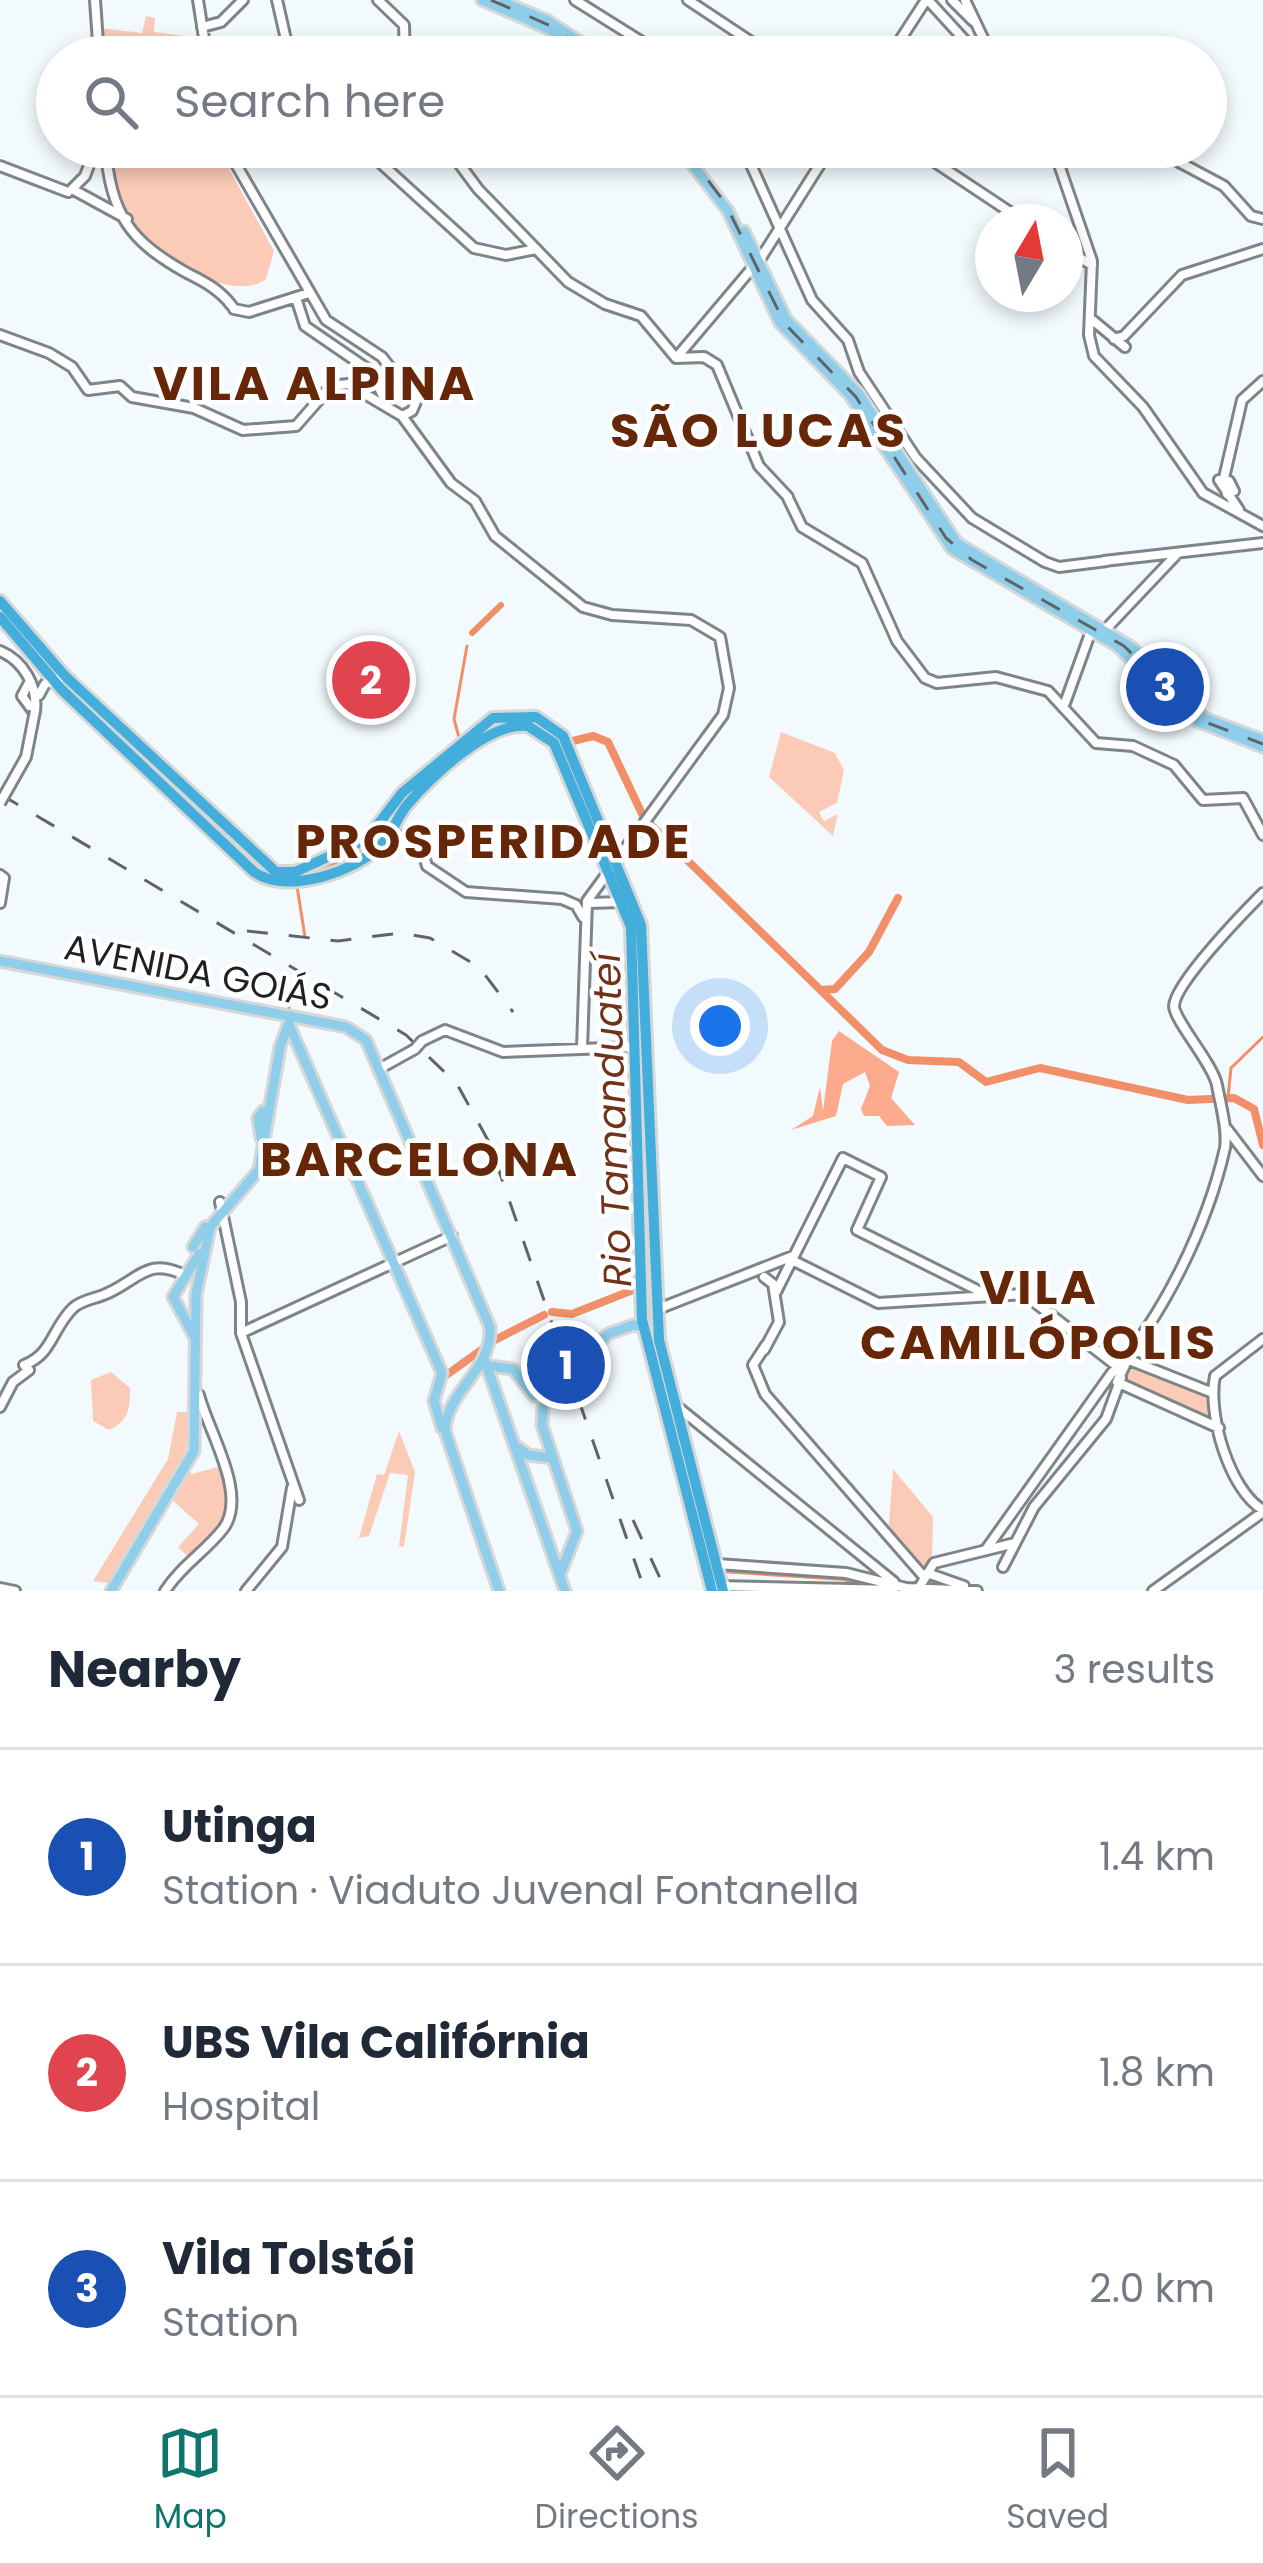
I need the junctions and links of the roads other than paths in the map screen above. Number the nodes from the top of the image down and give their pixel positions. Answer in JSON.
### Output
{"nodes":[{"id":1,"x":94,"y":0,"type":"edge"},
{"id":2,"x":199,"y":0,"type":"edge"},
{"id":3,"x":243,"y":0,"type":"edge"},
{"id":4,"x":277,"y":0,"type":"edge"},
{"id":5,"x":378,"y":0,"type":"edge"},
{"id":6,"x":482,"y":0,"type":"edge"},
{"id":7,"x":498,"y":0,"type":"edge"},
{"id":8,"x":574,"y":0,"type":"edge"},
{"id":9,"x":688,"y":0,"type":"edge"},
{"id":10,"x":952,"y":0,"type":"edge"},
{"id":11,"x":965,"y":0,"type":"edge"},
{"id":12,"x":926,"y":1,"type":"edge"},
{"id":13,"x":974,"y":22,"type":"junction"},
{"id":14,"x":203,"y":27,"type":"junction"},
{"id":15,"x":93,"y":36,"type":"edge"},
{"id":16,"x":95,"y":36,"type":"edge"},
{"id":17,"x":204,"y":36,"type":"edge"},
{"id":18,"x":285,"y":36,"type":"edge"},
{"id":19,"x":404,"y":36,"type":"edge"},
{"id":20,"x":560,"y":36,"type":"edge"},
{"id":21,"x":563,"y":36,"type":"edge"},
{"id":22,"x":632,"y":36,"type":"edge"},
{"id":23,"x":742,"y":36,"type":"edge"},
{"id":24,"x":903,"y":36,"type":"edge"},
{"id":25,"x":960,"y":36,"type":"edge"},
{"id":26,"x":981,"y":36,"type":"edge"},
{"id":27,"x":0,"y":166,"type":"edge"},
{"id":28,"x":85,"y":168,"type":"edge"},
{"id":29,"x":107,"y":168,"type":"edge"},
{"id":30,"x":238,"y":168,"type":"edge"},
{"id":31,"x":386,"y":168,"type":"edge"},
{"id":32,"x":463,"y":168,"type":"edge"},
{"id":33,"x":698,"y":168,"type":"edge"},
{"id":34,"x":752,"y":168,"type":"edge"},
{"id":35,"x":817,"y":168,"type":"edge"},
{"id":36,"x":944,"y":168,"type":"edge"},
{"id":37,"x":1066,"y":168,"type":"edge"},
{"id":38,"x":1190,"y":168,"type":"edge"},
{"id":39,"x":112,"y":184,"type":"junction"},
{"id":40,"x":70,"y":187,"type":"junction"},
{"id":41,"x":998,"y":204,"type":"edge"},
{"id":42,"x":121,"y":214,"type":"junction"},
{"id":43,"x":1263,"y":219,"type":"edge"},
{"id":44,"x":779,"y":227,"type":"junction"},
{"id":45,"x":536,"y":249,"type":"junction"},
{"id":46,"x":1263,"y":250,"type":"edge"},
{"id":47,"x":1083,"y":260,"type":"edge"},
{"id":48,"x":758,"y":264,"type":"junction"},
{"id":49,"x":1092,"y":265,"type":"junction"},
{"id":50,"x":302,"y":293,"type":"junction"},
{"id":51,"x":1090,"y":318,"type":"junction"},
{"id":52,"x":0,"y":335,"type":"edge"},
{"id":53,"x":676,"y":358,"type":"junction"},
{"id":54,"x":1263,"y":382,"type":"edge"},
{"id":55,"x":387,"y":406,"type":"junction"},
{"id":56,"x":402,"y":416,"type":"junction"},
{"id":57,"x":1235,"y":508,"type":"junction"},
{"id":58,"x":1263,"y":526,"type":"edge"},
{"id":59,"x":951,"y":542,"type":"junction"},
{"id":60,"x":1263,"y":543,"type":"edge"},
{"id":61,"x":1177,"y":554,"type":"junction"},
{"id":62,"x":962,"y":558,"type":"junction"},
{"id":63,"x":979,"y":561,"type":"junction"},
{"id":64,"x":1007,"y":579,"type":"junction"},
{"id":65,"x":2,"y":609,"type":"edge"},
{"id":66,"x":1097,"y":631,"type":"junction"},
{"id":67,"x":0,"y":651,"type":"edge"},
{"id":68,"x":50,"y":681,"type":"junction"},
{"id":69,"x":1065,"y":704,"type":"junction"},
{"id":70,"x":35,"y":710,"type":"junction"},
{"id":71,"x":1263,"y":744,"type":"edge"},
{"id":72,"x":562,"y":746,"type":"junction"},
{"id":73,"x":423,"y":776,"type":"junction"},
{"id":74,"x":408,"y":779,"type":"dead end"},
{"id":75,"x":0,"y":801,"type":"edge"},
{"id":76,"x":394,"y":831,"type":"junction"},
{"id":77,"x":1263,"y":835,"type":"edge"},
{"id":78,"x":614,"y":867,"type":"junction"},
{"id":79,"x":2,"y":876,"type":"edge"},
{"id":80,"x":1263,"y":893,"type":"edge"},
{"id":81,"x":627,"y":900,"type":"junction"},
{"id":82,"x":586,"y":902,"type":"junction"},
{"id":83,"x":0,"y":903,"type":"edge"},
{"id":84,"x":0,"y":963,"type":"edge"},
{"id":85,"x":272,"y":1016,"type":"junction"},
{"id":86,"x":290,"y":1021,"type":"junction"},
{"id":87,"x":635,"y":1047,"type":"junction"},
{"id":88,"x":582,"y":1048,"type":"junction"},
{"id":89,"x":379,"y":1069,"type":"junction"},
{"id":90,"x":264,"y":1117,"type":"junction"},
{"id":91,"x":1231,"y":1145,"type":"junction"},
{"id":92,"x":1263,"y":1176,"type":"edge"},
{"id":93,"x":219,"y":1203,"type":"junction"},
{"id":94,"x":205,"y":1227,"type":"junction"},
{"id":95,"x":452,"y":1236,"type":"junction"},
{"id":96,"x":193,"y":1246,"type":"dead end"},
{"id":97,"x":789,"y":1260,"type":"junction"},
{"id":98,"x":393,"y":1262,"type":"junction"},
{"id":99,"x":190,"y":1274,"type":"junction"},
{"id":100,"x":771,"y":1281,"type":"junction"},
{"id":101,"x":982,"y":1294,"type":"junction"},
{"id":102,"x":650,"y":1318,"type":"junction"},
{"id":103,"x":193,"y":1322,"type":"junction"},
{"id":104,"x":241,"y":1333,"type":"junction"},
{"id":105,"x":1263,"y":1340,"type":"edge"},
{"id":106,"x":487,"y":1364,"type":"junction"},
{"id":107,"x":1121,"y":1369,"type":"junction"},
{"id":108,"x":554,"y":1388,"type":"junction"},
{"id":109,"x":1213,"y":1394,"type":"junction"},
{"id":110,"x":199,"y":1395,"type":"junction"},
{"id":111,"x":0,"y":1406,"type":"edge"},
{"id":112,"x":677,"y":1410,"type":"junction"},
{"id":113,"x":1217,"y":1425,"type":"junction"},
{"id":114,"x":443,"y":1436,"type":"junction"},
{"id":115,"x":532,"y":1456,"type":"junction"},
{"id":116,"x":551,"y":1458,"type":"junction"},
{"id":117,"x":522,"y":1466,"type":"junction"},
{"id":118,"x":183,"y":1470,"type":"junction"},
{"id":119,"x":290,"y":1473,"type":"junction"},
{"id":120,"x":299,"y":1500,"type":"dead end"},
{"id":121,"x":1263,"y":1509,"type":"edge"},
{"id":122,"x":1015,"y":1543,"type":"junction"},
{"id":123,"x":994,"y":1545,"type":"junction"},
{"id":124,"x":567,"y":1553,"type":"junction"},
{"id":125,"x":553,"y":1554,"type":"junction"},
{"id":126,"x":711,"y":1565,"type":"junction"},
{"id":127,"x":1003,"y":1567,"type":"dead end"},
{"id":128,"x":927,"y":1571,"type":"junction"},
{"id":129,"x":561,"y":1577,"type":"junction"},
{"id":130,"x":891,"y":1586,"type":"edge"},
{"id":131,"x":948,"y":1587,"type":"edge"},
{"id":132,"x":0,"y":1588,"type":"edge"},
{"id":133,"x":111,"y":1588,"type":"edge"},
{"id":134,"x":720,"y":1588,"type":"edge"},
{"id":135,"x":917,"y":1590,"type":"edge"},
{"id":136,"x":15,"y":1591,"type":"edge"},
{"id":137,"x":165,"y":1591,"type":"edge"},
{"id":138,"x":246,"y":1591,"type":"edge"},
{"id":139,"x":497,"y":1591,"type":"edge"},
{"id":140,"x":566,"y":1591,"type":"edge"},
{"id":141,"x":976,"y":1591,"type":"edge"},
{"id":142,"x":1153,"y":1591,"type":"edge"}],
"edges":[{"from":1,"to":15,"type":"main road"},
{"from":1,"to":16,"type":"main road"},
{"from":2,"to":14,"type":"main road"},
{"from":3,"to":14,"type":"main road"},
{"from":4,"to":18,"type":"main road"},
{"from":5,"to":19,"type":"main road"},
{"from":6,"to":20,"type":"main road"},
{"from":7,"to":21,"type":"main road"},
{"from":8,"to":22,"type":"main road"},
{"from":9,"to":23,"type":"main road"},
{"from":10,"to":13,"type":"main road"},
{"from":11,"to":13,"type":"main road"},
{"from":12,"to":24,"type":"main road"},
{"from":12,"to":25,"type":"main road"},
{"from":13,"to":26,"type":"main road"},
{"from":14,"to":17,"type":"main road"},
{"from":27,"to":40,"type":"main road"},
{"from":28,"to":40,"type":"main road"},
{"from":29,"to":39,"type":"main road"},
{"from":30,"to":50,"type":"main road"},
{"from":31,"to":45,"type":"main road"},
{"from":32,"to":45,"type":"main road"},
{"from":33,"to":48,"type":"main road"},
{"from":34,"to":44,"type":"main road"},
{"from":35,"to":44,"type":"main road"},
{"from":36,"to":41,"type":"main road"},
{"from":37,"to":49,"type":"main road"},
{"from":38,"to":43,"type":"main road"},
{"from":39,"to":42,"type":"main road"},
{"from":39,"to":42,"type":"main road"},
{"from":40,"to":42,"type":"main road"},
{"from":42,"to":50,"type":"main road"},
{"from":44,"to":48,"type":"main road"},
{"from":44,"to":61,"type":"main road"},
{"from":45,"to":53,"type":"main road"},
{"from":46,"to":51,"type":"main road"},
{"from":47,"to":49,"type":"main road"},
{"from":48,"to":53,"type":"main road"},
{"from":48,"to":59,"type":"main road"},
{"from":49,"to":51,"type":"main road"},
{"from":50,"to":55,"type":"main road"},
{"from":50,"to":56,"type":"main road"},
{"from":51,"to":57,"type":"main road"},
{"from":52,"to":55,"type":"main road"},
{"from":53,"to":69,"type":"main road"},
{"from":54,"to":57,"type":"main road"},
{"from":55,"to":56,"type":"main road"},
{"from":56,"to":78,"type":"main road"},
{"from":57,"to":58,"type":"main road"},
{"from":59,"to":62,"type":"main road"},
{"from":59,"to":63,"type":"main road"},
{"from":60,"to":61,"type":"main road"},
{"from":61,"to":66,"type":"main road"},
{"from":62,"to":63,"type":"main road"},
{"from":62,"to":64,"type":"main road"},
{"from":63,"to":64,"type":"main road"},
{"from":64,"to":66,"type":"main road"},
{"from":65,"to":68,"type":"highway"},
{"from":66,"to":69,"type":"main road"},
{"from":66,"to":71,"type":"main road"},
{"from":67,"to":68,"type":"main road"},
{"from":68,"to":70,"type":"main road"},
{"from":68,"to":70,"type":"main road"},
{"from":68,"to":70,"type":"main road"},
{"from":68,"to":70,"type":"main road"},
{"from":68,"to":73,"type":"highway"},
{"from":68,"to":76,"type":"highway"},
{"from":69,"to":77,"type":"main road"},
{"from":70,"to":75,"type":"main road","bridge":true},
{"from":72,"to":73,"type":"highway"},
{"from":72,"to":76,"type":"highway"},
{"from":72,"to":78,"type":"highway"},
{"from":73,"to":74,"type":"highway"},
{"from":76,"to":82,"type":"main road"},
{"from":78,"to":81,"type":"highway"},
{"from":78,"to":82,"type":"main road"},
{"from":79,"to":83,"type":"main road"},
{"from":80,"to":91,"type":"main road"},
{"from":81,"to":82,"type":"main road"},
{"from":81,"to":87,"type":"highway"},
{"from":81,"to":102,"type":"highway"},
{"from":82,"to":88,"type":"main road"},
{"from":84,"to":85,"type":"main road","name":"AVENIDA GOIÁS"},
{"from":85,"to":86,"type":"main road","name":"AVENIDA GOIÁS"},
{"from":85,"to":90,"type":"main road"},
{"from":86,"to":89,"type":"main road","name":"AVENIDA GOIÁS"},
{"from":86,"to":90,"type":"main road"},
{"from":86,"to":98,"type":"main road"},
{"from":87,"to":88,"type":"main road"},
{"from":87,"to":102,"type":"highway"},
{"from":88,"to":89,"type":"main road"},
{"from":89,"to":95,"type":"main road","name":"AVENIDA GOIÁS"},
{"from":90,"to":93,"type":"main road"},
{"from":91,"to":92,"type":"main road"},
{"from":91,"to":107,"type":"main road"},
{"from":93,"to":94,"type":"main road"},
{"from":93,"to":99,"type":"main road"},
{"from":93,"to":104,"type":"main road"},
{"from":94,"to":96,"type":"main road"},
{"from":94,"to":99,"type":"main road"},
{"from":95,"to":98,"type":"main road"},
{"from":95,"to":106,"type":"main road","name":"AVENIDA GOIÁS"},
{"from":97,"to":100,"type":"main road"},
{"from":97,"to":100,"type":"main road"},
{"from":97,"to":101,"type":"main road"},
{"from":97,"to":101,"type":"main road"},
{"from":98,"to":104,"type":"main road"},
{"from":98,"to":114,"type":"main road"},
{"from":99,"to":103,"type":"main road"},
{"from":99,"to":103,"type":"main road"},
{"from":99,"to":111,"type":"main road"},
{"from":100,"to":102,"type":"main road"},
{"from":100,"to":128,"type":"main road"},
{"from":101,"to":107,"type":"main road"},
{"from":102,"to":108,"type":"main road","bridge":true},
{"from":102,"to":112,"type":"highway"},
{"from":102,"to":126,"type":"highway"},
{"from":103,"to":110,"type":"main road"},
{"from":103,"to":118,"type":"main road"},
{"from":104,"to":119,"type":"main road"},
{"from":105,"to":109,"type":"main road"},
{"from":106,"to":108,"type":"main road"},
{"from":106,"to":114,"type":"main road"},
{"from":106,"to":115,"type":"main road"},
{"from":106,"to":117,"type":"main road"},
{"from":106,"to":139,"type":"main road"},
{"from":107,"to":109,"type":"main road"},
{"from":107,"to":113,"type":"main road"},
{"from":107,"to":122,"type":"main road"},
{"from":107,"to":123,"type":"main road"},
{"from":108,"to":116,"type":"main road"},
{"from":109,"to":113,"type":"main road"},
{"from":110,"to":118,"type":"main road"},
{"from":110,"to":137,"type":"main road"},
{"from":112,"to":126,"type":"highway"},
{"from":112,"to":130,"type":"main road"},
{"from":113,"to":121,"type":"main road"},
{"from":114,"to":139,"type":"main road"},
{"from":115,"to":116,"type":"main road"},
{"from":115,"to":117,"type":"main road"},
{"from":116,"to":124,"type":"main road"},
{"from":117,"to":125,"type":"main road"},
{"from":118,"to":133,"type":"main road"},
{"from":119,"to":120,"type":"main road"},
{"from":119,"to":138,"type":"main road"},
{"from":121,"to":142,"type":"main road"},
{"from":122,"to":123,"type":"main road"},
{"from":122,"to":127,"type":"main road"},
{"from":123,"to":128,"type":"main road"},
{"from":124,"to":125,"type":"main road"},
{"from":124,"to":129,"type":"main road"},
{"from":125,"to":129,"type":"main road"},
{"from":126,"to":130,"type":"main road"},
{"from":126,"to":134,"type":"highway"},
{"from":128,"to":131,"type":"main road"},
{"from":128,"to":135,"type":"main road"},
{"from":129,"to":140,"type":"main road"},
{"from":130,"to":134,"type":"main road"},
{"from":130,"to":135,"type":"main road"},
{"from":131,"to":135,"type":"main road"},
{"from":131,"to":141,"type":"main road"},
{"from":132,"to":136,"type":"main road"}]}
